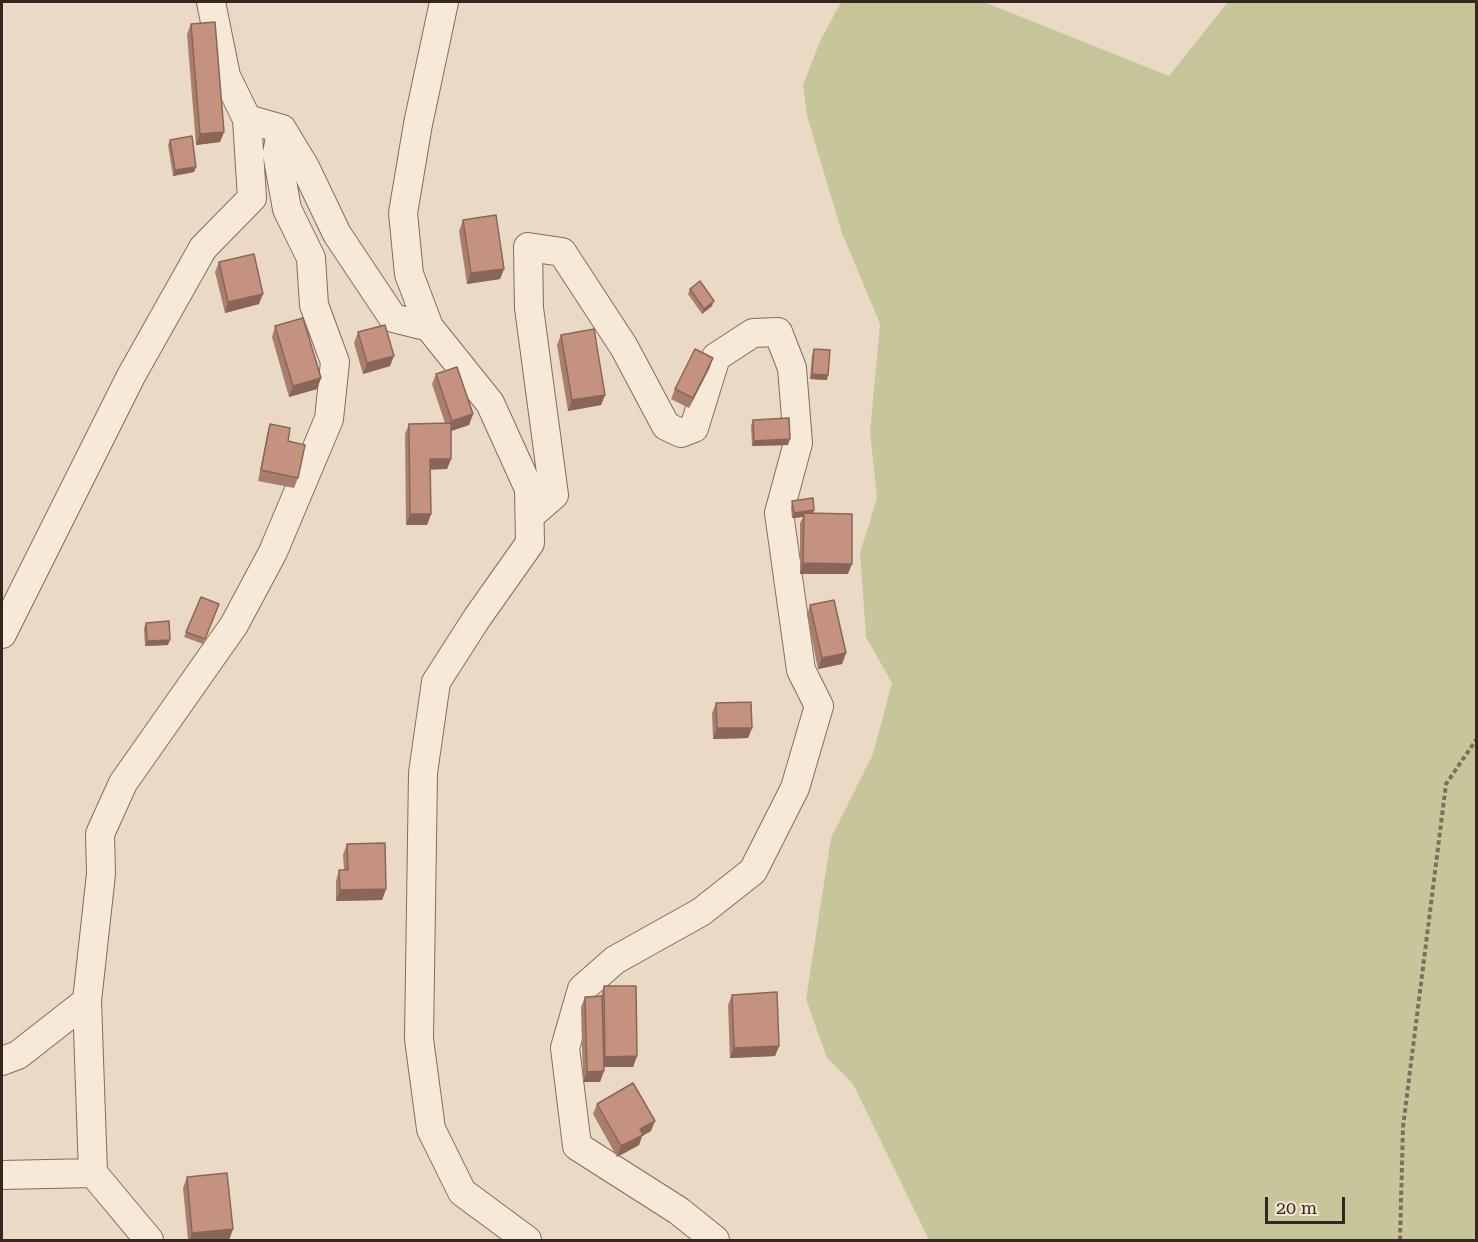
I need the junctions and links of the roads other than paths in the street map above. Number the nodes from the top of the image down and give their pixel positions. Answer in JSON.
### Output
{"nodes":[{"id":1,"x":211,"y":2,"type":"edge"},
{"id":2,"x":444,"y":2,"type":"edge"},
{"id":3,"x":247,"y":119,"type":"junction"},
{"id":4,"x":282,"y":129,"type":"junction"},
{"id":5,"x":429,"y":327,"type":"junction"},
{"id":6,"x":531,"y":515,"type":"junction"},
{"id":7,"x":2,"y":634,"type":"edge"},
{"id":8,"x":87,"y":1001,"type":"junction"},
{"id":9,"x":2,"y":1061,"type":"edge"},
{"id":10,"x":93,"y":1173,"type":"junction"},
{"id":11,"x":2,"y":1175,"type":"edge"},
{"id":12,"x":149,"y":1240,"type":"edge"},
{"id":13,"x":527,"y":1240,"type":"edge"},
{"id":14,"x":715,"y":1240,"type":"edge"}],
"edges":[{"from":1,"to":3,"type":"street"},
{"from":2,"to":5,"type":"street"},
{"from":3,"to":4,"type":"street"},
{"from":3,"to":7,"type":"street"},
{"from":4,"to":5,"type":"street"},
{"from":4,"to":8,"type":"street"},
{"from":5,"to":6,"type":"street"},
{"from":6,"to":13,"type":"street"},
{"from":6,"to":14,"type":"street"},
{"from":8,"to":9,"type":"street"},
{"from":8,"to":10,"type":"street"},
{"from":10,"to":11,"type":"street"},
{"from":10,"to":12,"type":"street"}]}
